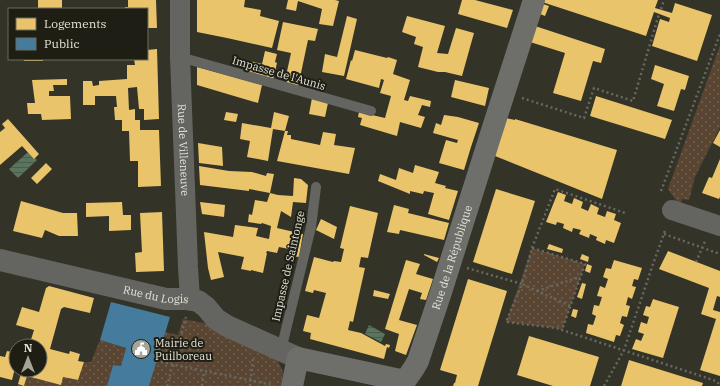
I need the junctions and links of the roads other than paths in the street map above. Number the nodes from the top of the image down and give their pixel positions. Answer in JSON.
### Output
{"nodes":[{"id":1,"x":180,"y":0,"type":"edge"},
{"id":2,"x":534,"y":0,"type":"edge"},
{"id":3,"x":180,"y":57,"type":"junction"},
{"id":4,"x":371,"y":111,"type":"dead end"},
{"id":5,"x":316,"y":187,"type":"dead end"},
{"id":6,"x":669,"y":219,"type":"road end"},
{"id":7,"x":717,"y":226,"type":"edge"},
{"id":8,"x":0,"y":260,"type":"edge"},
{"id":9,"x":190,"y":299,"type":"junction"},
{"id":10,"x":289,"y":354,"type":"junction"},
{"id":11,"x":405,"y":383,"type":"edge"},
{"id":12,"x":292,"y":386,"type":"edge"}],
"edges":[{"from":1,"to":3,"type":"street","name":"Rue de Villeneuve"},
{"from":2,"to":11,"type":"main road","name":"Rue de la République"},
{"from":3,"to":4,"type":"lane","name":"Impasse de l'Aunis"},
{"from":3,"to":9,"type":"street","name":"Rue de Villeneuve"},
{"from":5,"to":10,"type":"lane","name":"Impasse de Saintonge"},
{"from":6,"to":7,"type":"street"},
{"from":8,"to":9,"type":"street","name":"Rue du Logis"},
{"from":9,"to":10,"type":"street","name":"Rue du Logis"},
{"from":10,"to":11,"type":"main road","name":"Rue de la République"},
{"from":10,"to":12,"type":"main road"}]}
